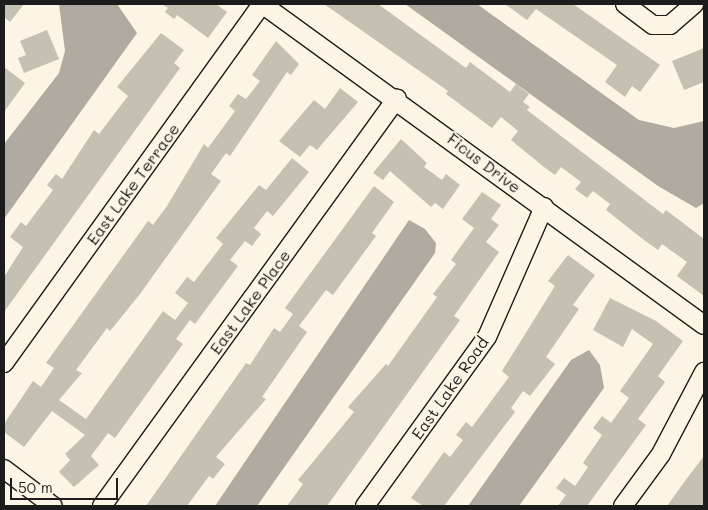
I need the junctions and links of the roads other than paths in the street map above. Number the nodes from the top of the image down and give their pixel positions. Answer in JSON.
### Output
{"nodes":[{"id":1,"x":262,"y":4,"type":"edge"},
{"id":2,"x":625,"y":4,"type":"edge"},
{"id":3,"x":694,"y":4,"type":"edge"},
{"id":4,"x":397,"y":98,"type":"junction"},
{"id":5,"x":544,"y":207,"type":"junction"},
{"id":6,"x":704,"y":325,"type":"edge"},
{"id":7,"x":4,"y":363,"type":"edge"},
{"id":8,"x":704,"y":372,"type":"edge"},
{"id":9,"x":4,"y":469,"type":"edge"},
{"id":10,"x":54,"y":506,"type":"edge"},
{"id":11,"x":102,"y":506,"type":"edge"},
{"id":12,"x":365,"y":506,"type":"edge"},
{"id":13,"x":623,"y":506,"type":"edge"}],
"edges":[{"from":1,"to":4,"type":"street","name":"Ficus Drive"},
{"from":1,"to":7,"type":"street","name":"East Lake Terrace"},
{"from":2,"to":3,"type":"street"},
{"from":4,"to":5,"type":"street","name":"Ficus Drive"},
{"from":4,"to":11,"type":"street","name":"East Lake Place"},
{"from":5,"to":6,"type":"street","name":"Ficus Drive"},
{"from":5,"to":12,"type":"street","name":"East Lake Road"},
{"from":8,"to":13,"type":"street"},
{"from":9,"to":10,"type":"street"}]}
